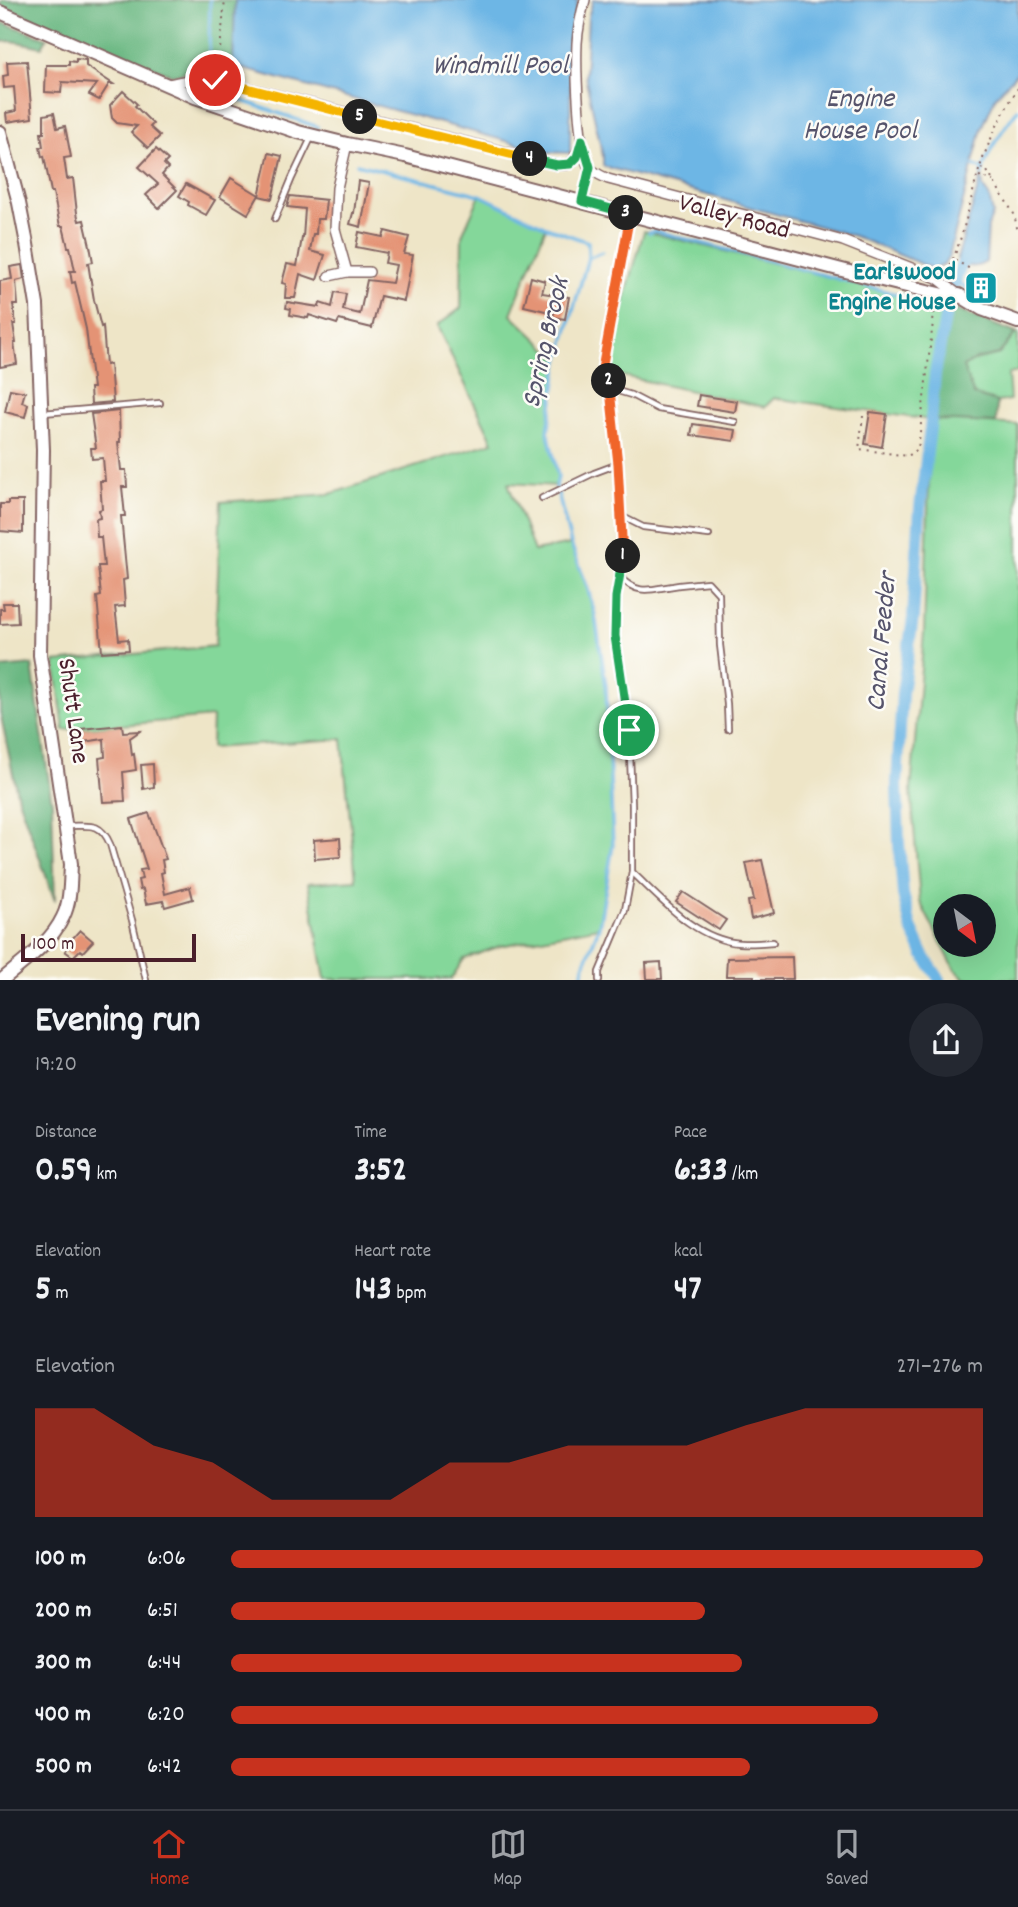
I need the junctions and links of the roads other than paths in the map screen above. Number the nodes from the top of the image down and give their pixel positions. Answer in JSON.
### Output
{"nodes":[{"id":1,"x":585,"y":0,"type":"edge"},
{"id":2,"x":0,"y":12,"type":"edge"},
{"id":3,"x":168,"y":84,"type":"junction"},
{"id":4,"x":0,"y":132,"type":"edge"},
{"id":5,"x":313,"y":135,"type":"junction"},
{"id":6,"x":582,"y":140,"type":"junction"},
{"id":7,"x":346,"y":144,"type":"junction"},
{"id":8,"x":630,"y":215,"type":"junction"},
{"id":9,"x":275,"y":219,"type":"dead end"},
{"id":10,"x":347,"y":272,"type":"junction"},
{"id":11,"x":369,"y":272,"type":"dead end"},
{"id":12,"x":328,"y":276,"type":"dead end"},
{"id":13,"x":959,"y":295,"type":"junction"},
{"id":14,"x":1018,"y":322,"type":"edge"},
{"id":15,"x":610,"y":388,"type":"junction"},
{"id":16,"x":160,"y":403,"type":"dead end"},
{"id":17,"x":42,"y":413,"type":"junction"},
{"id":18,"x":736,"y":422,"type":"dead end"},
{"id":19,"x":618,"y":464,"type":"junction"},
{"id":20,"x":542,"y":498,"type":"dead end"},
{"id":21,"x":620,"y":516,"type":"junction"},
{"id":22,"x":709,"y":534,"type":"dead end"},
{"id":23,"x":620,"y":576,"type":"junction"},
{"id":24,"x":728,"y":729,"type":"dead end"},
{"id":25,"x":66,"y":827,"type":"junction"},
{"id":26,"x":632,"y":872,"type":"junction"},
{"id":27,"x":773,"y":943,"type":"dead end"},
{"id":28,"x":2,"y":979,"type":"edge"},
{"id":29,"x":146,"y":979,"type":"edge"},
{"id":30,"x":599,"y":979,"type":"edge"}],
"edges":[{"from":1,"to":6,"type":"street"},
{"from":2,"to":3,"type":"street","name":"Valley Road"},
{"from":3,"to":5,"type":"street","name":"Valley Road"},
{"from":3,"to":6,"type":"street"},
{"from":4,"to":17,"type":"street","name":"Shutt Lane"},
{"from":5,"to":7,"type":"street","name":"Valley Road"},
{"from":5,"to":9,"type":"lane"},
{"from":6,"to":13,"type":"street"},
{"from":7,"to":8,"type":"street","name":"Valley Road"},
{"from":7,"to":10,"type":"street"},
{"from":8,"to":13,"type":"street","name":"Valley Road"},
{"from":8,"to":15,"type":"lane"},
{"from":10,"to":11,"type":"street"},
{"from":10,"to":12,"type":"street"},
{"from":13,"to":14,"type":"street","name":"Valley Road"},
{"from":15,"to":18,"type":"lane"},
{"from":15,"to":19,"type":"lane"},
{"from":16,"to":17,"type":"lane"},
{"from":17,"to":25,"type":"street","name":"Shutt Lane"},
{"from":19,"to":20,"type":"lane"},
{"from":19,"to":21,"type":"lane"},
{"from":21,"to":22,"type":"lane"},
{"from":21,"to":23,"type":"lane"},
{"from":23,"to":24,"type":"lane"},
{"from":23,"to":26,"type":"lane"},
{"from":25,"to":28,"type":"street","name":"Shutt Lane"},
{"from":25,"to":29,"type":"lane"},
{"from":26,"to":27,"type":"lane"},
{"from":26,"to":30,"type":"lane"}]}
